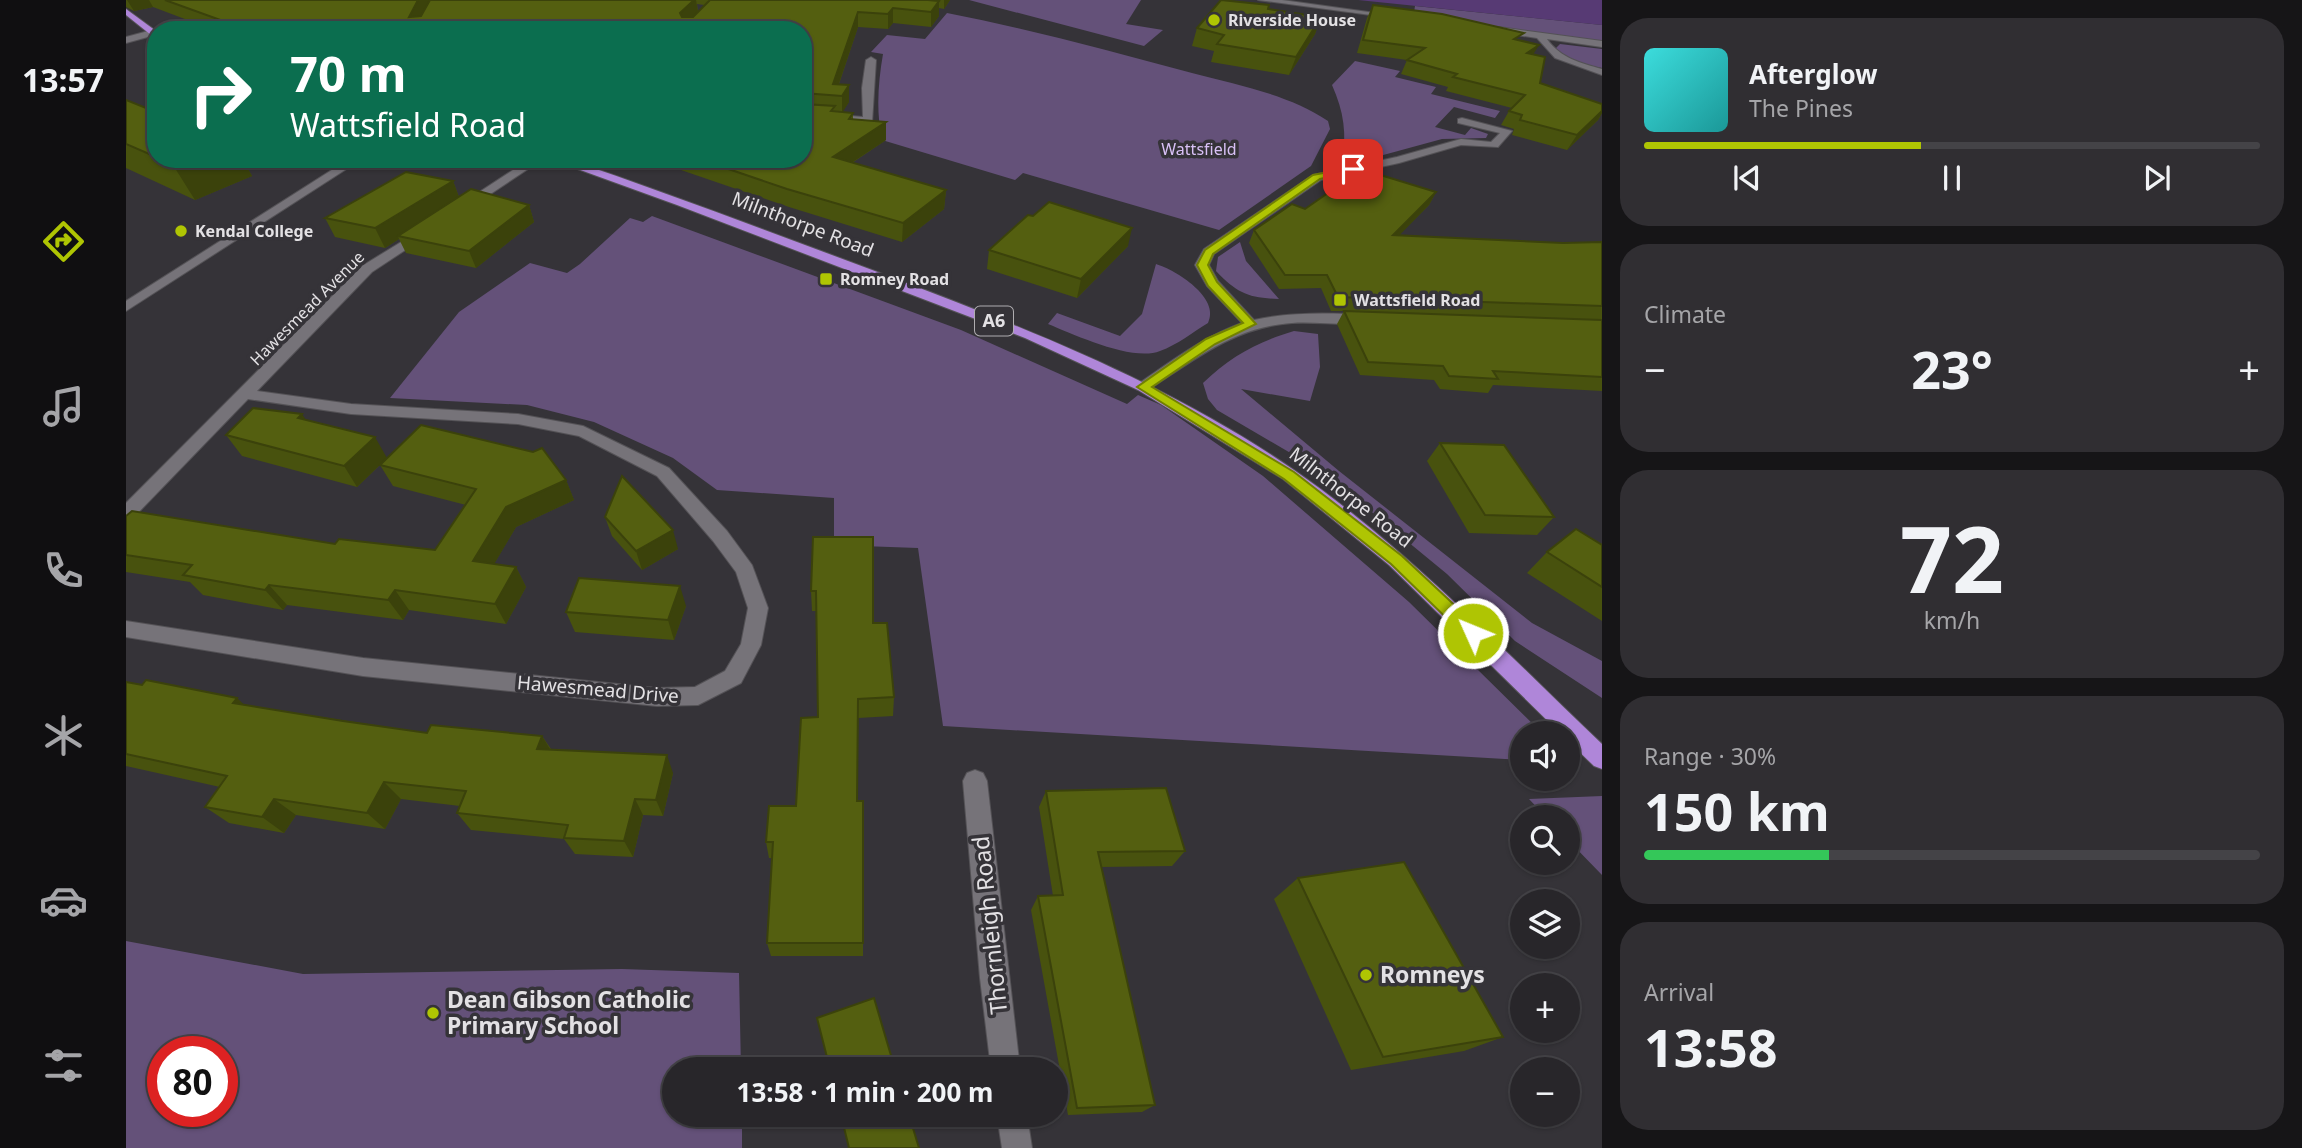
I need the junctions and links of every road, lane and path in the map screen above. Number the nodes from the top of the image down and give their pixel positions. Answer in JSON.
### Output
{"nodes":[{"id":1,"x":1262,"y":0,"type":"edge"},
{"id":2,"x":126,"y":11,"type":"edge"},
{"id":3,"x":1402,"y":17,"type":"edge"},
{"id":4,"x":147,"y":28,"type":"edge"},
{"id":5,"x":1486,"y":28,"type":"edge"},
{"id":6,"x":1540,"y":35,"type":"junction"},
{"id":7,"x":147,"y":36,"type":"edge"},
{"id":8,"x":126,"y":40,"type":"edge"},
{"id":9,"x":1602,"y":44,"type":"edge"},
{"id":10,"x":871,"y":60,"type":"dead end"},
{"id":11,"x":1602,"y":72,"type":"edge"},
{"id":12,"x":812,"y":116,"type":"edge"},
{"id":13,"x":1462,"y":121,"type":"dead end"},
{"id":14,"x":343,"y":168,"type":"edge"},
{"id":15,"x":524,"y":168,"type":"edge"},
{"id":16,"x":581,"y":168,"type":"edge"},
{"id":17,"x":454,"y":213,"type":"edge"},
{"id":18,"x":432,"y":227,"type":"edge"},
{"id":19,"x":126,"y":307,"type":"edge"},
{"id":20,"x":1377,"y":319,"type":"edge"},
{"id":21,"x":1250,"y":324,"type":"junction"},
{"id":22,"x":1143,"y":387,"type":"junction"},
{"id":23,"x":246,"y":394,"type":"junction"},
{"id":24,"x":126,"y":514,"type":"edge"},
{"id":25,"x":126,"y":629,"type":"edge"},
{"id":26,"x":1602,"y":759,"type":"edge"},
{"id":27,"x":975,"y":781,"type":"dead end"},
{"id":28,"x":1004,"y":1057,"type":"edge"},
{"id":29,"x":1014,"y":1127,"type":"edge"},
{"id":30,"x":1017,"y":1148,"type":"edge"}],
"edges":[{"from":1,"to":3,"type":"street"},
{"from":2,"to":4,"type":"highway"},
{"from":5,"to":6,"type":"street"},
{"from":6,"to":9,"type":"street"},
{"from":6,"to":11,"type":"street"},
{"from":7,"to":8,"type":"street"},
{"from":10,"to":12,"type":"street"},
{"from":13,"to":21,"type":"street"},
{"from":14,"to":19,"type":"street"},
{"from":15,"to":17,"type":"street"},
{"from":16,"to":22,"type":"highway","name":"Milnthorpe Road","number":"A6"},
{"from":18,"to":23,"type":"street","name":"Hawesmead Avenue"},
{"from":20,"to":21,"type":"street"},
{"from":21,"to":22,"type":"street"},
{"from":22,"to":26,"type":"highway","name":"Milnthorpe Road","number":"A6"},
{"from":23,"to":24,"type":"street","name":"Hawesmead Avenue"},
{"from":23,"to":25,"type":"street","name":"Hawesmead Drive"},
{"from":27,"to":28,"type":"street","name":"Thornleigh Road"},
{"from":29,"to":30,"type":"street"}]}
